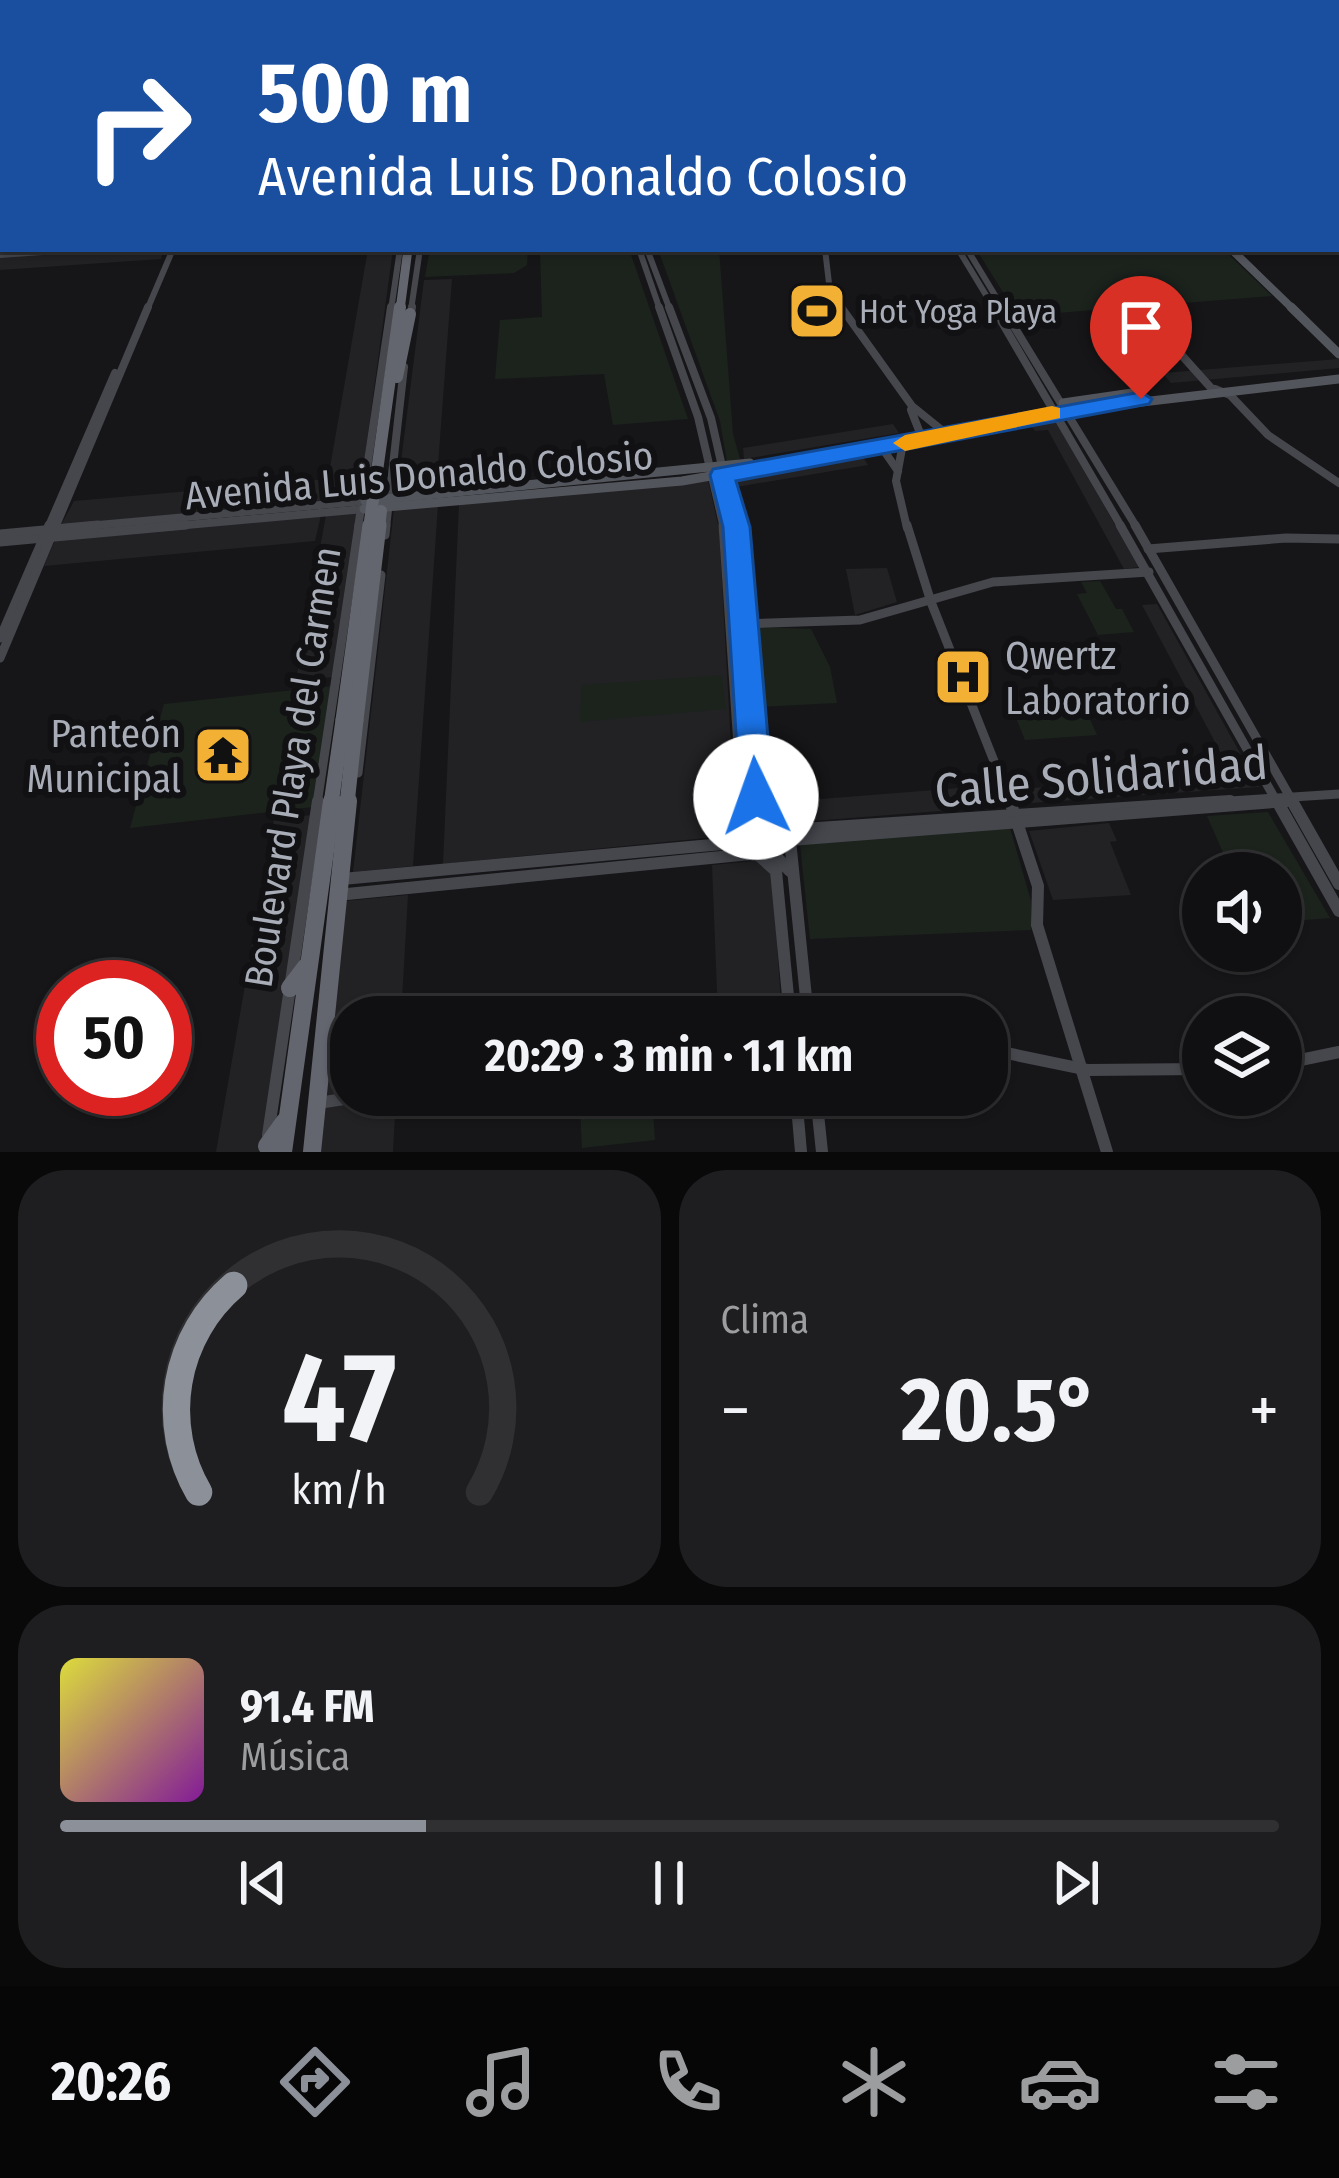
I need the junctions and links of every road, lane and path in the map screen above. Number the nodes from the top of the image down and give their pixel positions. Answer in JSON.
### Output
{"nodes":[{"id":1,"x":409,"y":252,"type":"edge"},
{"id":2,"x":409,"y":252,"type":"edge"},
{"id":3,"x":410,"y":252,"type":"edge"},
{"id":4,"x":644,"y":252,"type":"edge"},
{"id":5,"x":825,"y":252,"type":"edge"},
{"id":6,"x":964,"y":252,"type":"edge"},
{"id":7,"x":1237,"y":252,"type":"edge"},
{"id":8,"x":1237,"y":252,"type":"edge"},
{"id":9,"x":170,"y":253,"type":"edge"},
{"id":10,"x":392,"y":301,"type":"junction"},
{"id":11,"x":1142,"y":310,"type":"dead end"},
{"id":12,"x":410,"y":314,"type":"junction"},
{"id":13,"x":1339,"y":350,"type":"edge"},
{"id":14,"x":1339,"y":376,"type":"edge"},
{"id":15,"x":393,"y":379,"type":"junction"},
{"id":16,"x":1285,"y":379,"type":"junction"},
{"id":17,"x":1236,"y":386,"type":"junction"},
{"id":18,"x":1211,"y":387,"type":"junction"},
{"id":19,"x":912,"y":406,"type":"junction"},
{"id":20,"x":1059,"y":408,"type":"junction"},
{"id":21,"x":944,"y":432,"type":"junction"},
{"id":22,"x":920,"y":433,"type":"junction"},
{"id":23,"x":903,"y":443,"type":"junction"},
{"id":24,"x":885,"y":444,"type":"junction"},
{"id":25,"x":392,"y":469,"type":"junction"},
{"id":26,"x":898,"y":471,"type":"junction"},
{"id":27,"x":369,"y":472,"type":"junction"},
{"id":28,"x":715,"y":472,"type":"junction"},
{"id":29,"x":1339,"y":480,"type":"edge"},
{"id":30,"x":723,"y":500,"type":"junction"},
{"id":31,"x":388,"y":503,"type":"junction"},
{"id":32,"x":365,"y":505,"type":"junction"},
{"id":33,"x":48,"y":534,"type":"junction"},
{"id":34,"x":385,"y":535,"type":"junction"},
{"id":35,"x":0,"y":538,"type":"edge"},
{"id":36,"x":363,"y":539,"type":"junction"},
{"id":37,"x":1339,"y":542,"type":"edge"},
{"id":38,"x":1149,"y":552,"type":"junction"},
{"id":39,"x":1154,"y":572,"type":"junction"},
{"id":40,"x":931,"y":602,"type":"junction"},
{"id":41,"x":730,"y":624,"type":"junction"},
{"id":42,"x":744,"y":624,"type":"junction"},
{"id":43,"x":0,"y":638,"type":"edge"},
{"id":44,"x":0,"y":658,"type":"edge"},
{"id":45,"x":1339,"y":794,"type":"edge"},
{"id":46,"x":1284,"y":799,"type":"junction"},
{"id":47,"x":1016,"y":817,"type":"junction"},
{"id":48,"x":335,"y":840,"type":"junction"},
{"id":49,"x":790,"y":840,"type":"junction"},
{"id":50,"x":744,"y":842,"type":"junction"},
{"id":51,"x":764,"y":847,"type":"junction"},
{"id":52,"x":439,"y":870,"type":"junction"},
{"id":53,"x":790,"y":871,"type":"junction"},
{"id":54,"x":417,"y":872,"type":"junction"},
{"id":55,"x":1339,"y":884,"type":"edge"},
{"id":56,"x":436,"y":886,"type":"junction"},
{"id":57,"x":338,"y":887,"type":"junction"},
{"id":58,"x":416,"y":888,"type":"junction"},
{"id":59,"x":1339,"y":911,"type":"edge"},
{"id":60,"x":310,"y":963,"type":"junction"},
{"id":61,"x":290,"y":988,"type":"junction"},
{"id":62,"x":788,"y":996,"type":"edge"},
{"id":63,"x":805,"y":996,"type":"edge"},
{"id":64,"x":1339,"y":1052,"type":"edge"},
{"id":65,"x":1008,"y":1054,"type":"edge"},
{"id":66,"x":1302,"y":1060,"type":"edge"},
{"id":67,"x":1078,"y":1069,"type":"junction"},
{"id":68,"x":1182,"y":1069,"type":"edge"},
{"id":69,"x":330,"y":1100,"type":"edge"},
{"id":70,"x":318,"y":1102,"type":"junction"},
{"id":71,"x":798,"y":1116,"type":"edge"},
{"id":72,"x":818,"y":1116,"type":"edge"},
{"id":73,"x":272,"y":1150,"type":"edge"},
{"id":74,"x":312,"y":1152,"type":"edge"},
{"id":75,"x":801,"y":1152,"type":"edge"},
{"id":76,"x":822,"y":1152,"type":"edge"},
{"id":77,"x":1107,"y":1152,"type":"edge"}],
"edges":[{"from":1,"to":10,"type":"main road","name":"Boulevard Playa del Carmen"},
{"from":2,"to":15,"type":"highway","bridge":true},
{"from":3,"to":12,"type":"main road","name":"Boulevard Playa del Carmen"},
{"from":4,"to":28,"type":"main road"},
{"from":5,"to":19,"type":"main road"},
{"from":6,"to":20,"type":"main road"},
{"from":7,"to":13,"type":"main road"},
{"from":8,"to":13,"type":"main road"},
{"from":9,"to":33,"type":"main road"},
{"from":10,"to":15,"type":"highway","bridge":true},
{"from":10,"to":27,"type":"main road","name":"Boulevard Playa del Carmen"},
{"from":11,"to":18,"type":"main road"},
{"from":12,"to":15,"type":"highway","bridge":true},
{"from":12,"to":25,"type":"main road","name":"Boulevard Playa del Carmen"},
{"from":14,"to":16,"type":"main road","name":"Avenida Luis Donaldo Colosio"},
{"from":15,"to":48,"type":"highway","bridge":true},
{"from":16,"to":17,"type":"main road","name":"Avenida Luis Donaldo Colosio"},
{"from":16,"to":18,"type":"main road","name":"Avenida Luis Donaldo Colosio"},
{"from":17,"to":18,"type":"main road","name":"Avenida Luis Donaldo Colosio"},
{"from":17,"to":29,"type":"main road"},
{"from":18,"to":20,"type":"main road","name":"Avenida Luis Donaldo Colosio"},
{"from":18,"to":29,"type":"main road"},
{"from":19,"to":21,"type":"main road"},
{"from":19,"to":22,"type":"main road"},
{"from":20,"to":21,"type":"main road","name":"Avenida Luis Donaldo Colosio"},
{"from":20,"to":38,"type":"main road"},
{"from":20,"to":39,"type":"main road"},
{"from":21,"to":22,"type":"main road","name":"Avenida Luis Donaldo Colosio"},
{"from":21,"to":23,"type":"main road","name":"Avenida Luis Donaldo Colosio"},
{"from":22,"to":24,"type":"main road","name":"Avenida Luis Donaldo Colosio"},
{"from":23,"to":24,"type":"main road","name":"Avenida Luis Donaldo Colosio"},
{"from":23,"to":26,"type":"main road"},
{"from":24,"to":26,"type":"main road"},
{"from":24,"to":28,"type":"main road","name":"Avenida Luis Donaldo Colosio"},
{"from":25,"to":27,"type":"main road"},
{"from":25,"to":31,"type":"main road","name":"Boulevard Playa del Carmen"},
{"from":26,"to":40,"type":"main road"},
{"from":27,"to":32,"type":"main road","name":"Boulevard Playa del Carmen"},
{"from":28,"to":30,"type":"main road"},
{"from":28,"to":31,"type":"main road","name":"Avenida Luis Donaldo Colosio"},
{"from":30,"to":41,"type":"main road"},
{"from":30,"to":42,"type":"main road"},
{"from":31,"to":32,"type":"main road","name":"Avenida Luis Donaldo Colosio"},
{"from":31,"to":34,"type":"main road","name":"Boulevard Playa del Carmen"},
{"from":32,"to":33,"type":"main road","name":"Avenida Luis Donaldo Colosio"},
{"from":32,"to":36,"type":"highway"},
{"from":32,"to":61,"type":"main road","name":"Boulevard Playa del Carmen"},
{"from":33,"to":35,"type":"main road","name":"Avenida Luis Donaldo Colosio"},
{"from":33,"to":43,"type":"main road"},
{"from":33,"to":44,"type":"main road"},
{"from":34,"to":36,"type":"main road"},
{"from":34,"to":48,"type":"main road","name":"Boulevard Playa del Carmen"},
{"from":36,"to":48,"type":"highway"},
{"from":37,"to":38,"type":"main road"},
{"from":38,"to":39,"type":"main road"},
{"from":39,"to":40,"type":"main road"},
{"from":39,"to":46,"type":"main road"},
{"from":40,"to":42,"type":"main road"},
{"from":40,"to":47,"type":"main road"},
{"from":41,"to":42,"type":"main road"},
{"from":41,"to":50,"type":"main road"},
{"from":42,"to":51,"type":"main road"},
{"from":45,"to":46,"type":"main road","name":"Calle Solidaridad"},
{"from":46,"to":47,"type":"main road","name":"Calle Solidaridad"},
{"from":46,"to":55,"type":"main road"},
{"from":46,"to":59,"type":"main road"},
{"from":47,"to":49,"type":"main road","name":"Calle Solidaridad"},
{"from":47,"to":51,"type":"main road","name":"Calle Solidaridad"},
{"from":47,"to":67,"type":"main road"},
{"from":48,"to":57,"type":"highway"},
{"from":48,"to":60,"type":"highway"},
{"from":49,"to":51,"type":"main road","name":"Calle Solidaridad"},
{"from":49,"to":53,"type":"main road"},
{"from":50,"to":51,"type":"main road"},
{"from":50,"to":52,"type":"main road"},
{"from":51,"to":53,"type":"main road"},
{"from":51,"to":56,"type":"main road","name":"Calle Solidaridad"},
{"from":51,"to":62,"type":"main road"},
{"from":52,"to":54,"type":"main road"},
{"from":52,"to":56,"type":"main road"},
{"from":53,"to":63,"type":"main road"},
{"from":54,"to":57,"type":"main road"},
{"from":54,"to":58,"type":"main road"},
{"from":56,"to":58,"type":"main road","name":"Calle Solidaridad"},
{"from":57,"to":58,"type":"main road","name":"Calle Solidaridad"},
{"from":57,"to":70,"type":"highway"},
{"from":60,"to":61,"type":"highway"},
{"from":60,"to":73,"type":"highway"},
{"from":61,"to":73,"type":"main road","name":"Boulevard Playa del Carmen"},
{"from":64,"to":66,"type":"main road"},
{"from":65,"to":67,"type":"main road"},
{"from":67,"to":68,"type":"main road"},
{"from":67,"to":77,"type":"main road"},
{"from":69,"to":70,"type":"main road"},
{"from":70,"to":74,"type":"highway"},
{"from":71,"to":75,"type":"main road"},
{"from":72,"to":76,"type":"main road"}]}
